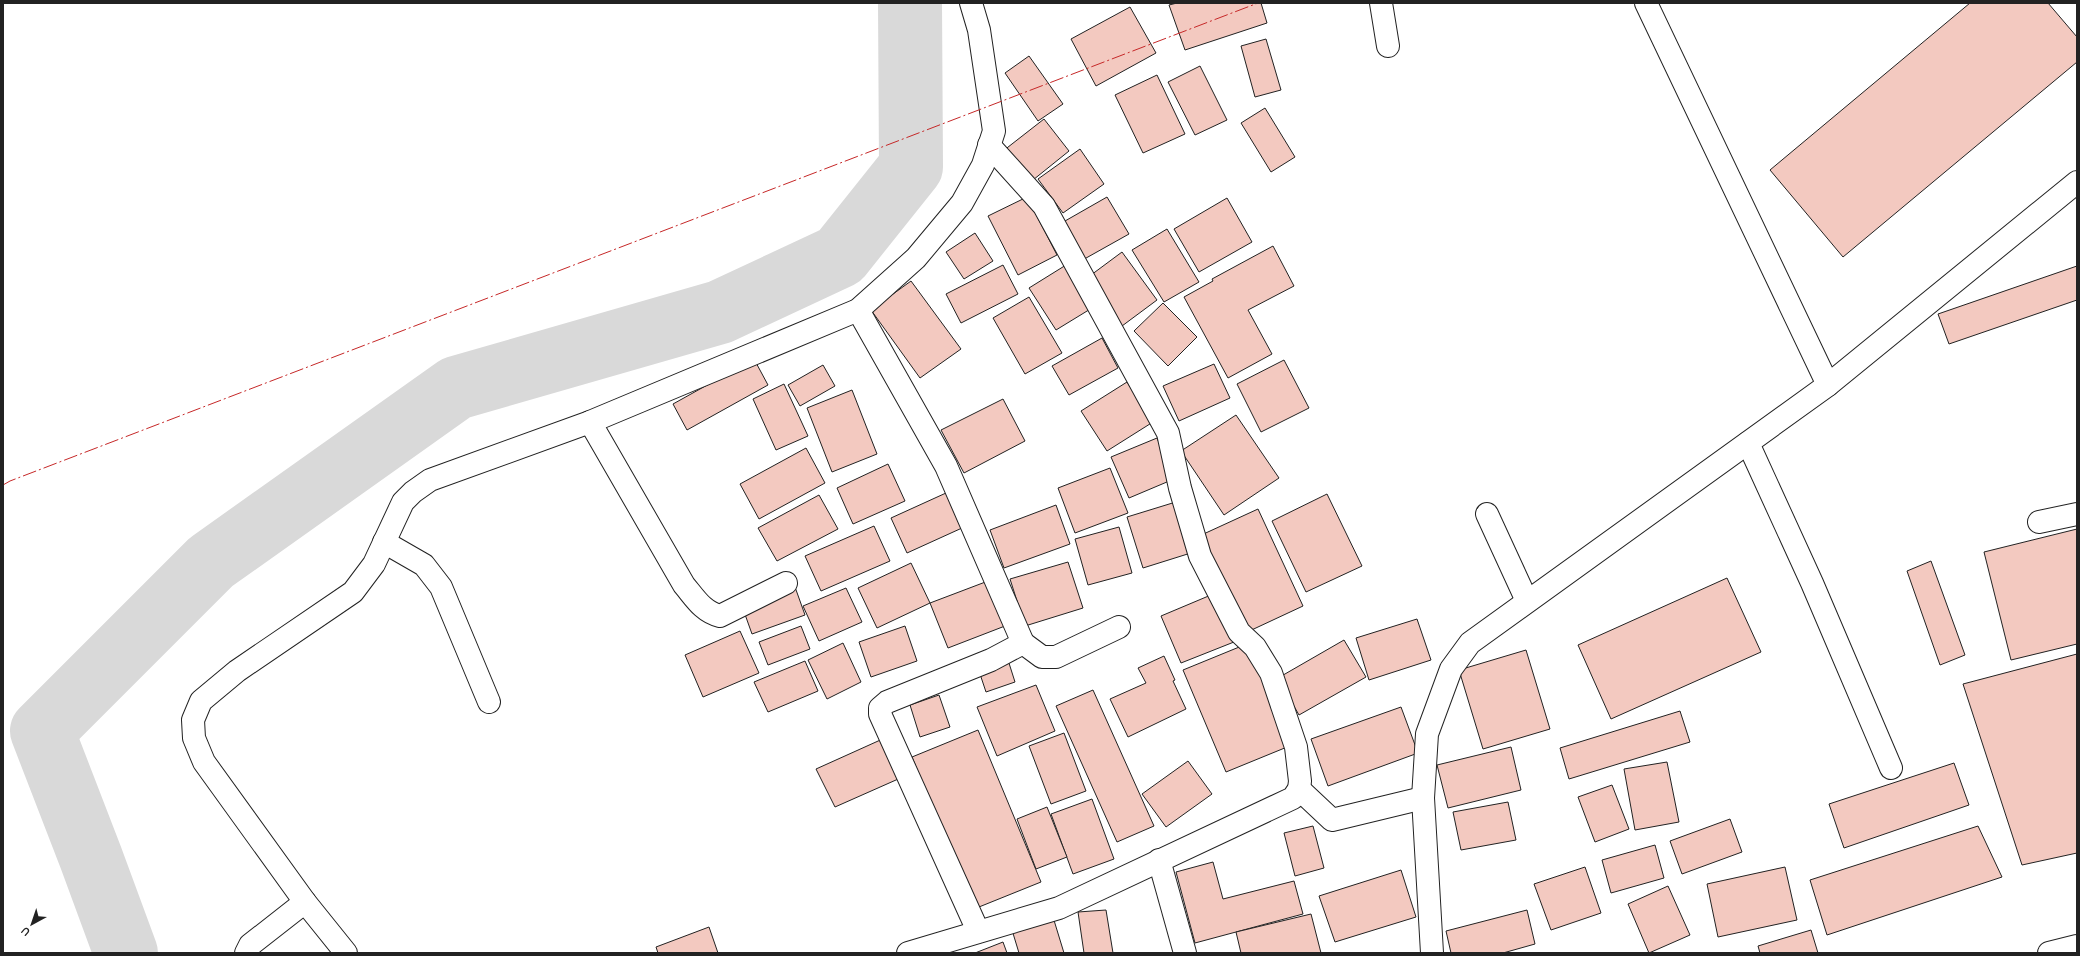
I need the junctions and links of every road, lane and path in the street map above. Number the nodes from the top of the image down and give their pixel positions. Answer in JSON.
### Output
{"nodes":[{"id":1,"x":971,"y":3,"type":"edge"},
{"id":2,"x":1381,"y":3,"type":"edge"},
{"id":3,"x":1646,"y":3,"type":"edge"},
{"id":4,"x":1388,"y":46,"type":"dead end"},
{"id":5,"x":989,"y":145,"type":"junction"},
{"id":6,"x":2077,"y":182,"type":"edge"},
{"id":7,"x":858,"y":310,"type":"junction"},
{"id":8,"x":1828,"y":385,"type":"junction"},
{"id":9,"x":590,"y":422,"type":"junction"},
{"id":10,"x":1748,"y":443,"type":"junction"},
{"id":11,"x":1487,"y":514,"type":"dead end"},
{"id":12,"x":2077,"y":514,"type":"edge"},
{"id":13,"x":2040,"y":522,"type":"dead end"},
{"id":14,"x":384,"y":542,"type":"junction"},
{"id":15,"x":786,"y":583,"type":"dead end"},
{"id":16,"x":1527,"y":601,"type":"junction"},
{"id":17,"x":1119,"y":627,"type":"dead end"},
{"id":18,"x":1023,"y":643,"type":"junction"},
{"id":19,"x":489,"y":702,"type":"dead end"},
{"id":20,"x":1891,"y":768,"type":"dead end"},
{"id":21,"x":1299,"y":789,"type":"junction"},
{"id":22,"x":1422,"y":798,"type":"junction"},
{"id":23,"x":1159,"y":860,"type":"junction"},
{"id":24,"x":305,"y":902,"type":"junction"},
{"id":25,"x":978,"y":932,"type":"junction"},
{"id":26,"x":2077,"y":946,"type":"edge"},
{"id":27,"x":246,"y":953,"type":"edge"},
{"id":28,"x":346,"y":953,"type":"edge"},
{"id":29,"x":908,"y":953,"type":"edge"},
{"id":30,"x":1185,"y":953,"type":"edge"},
{"id":31,"x":1432,"y":953,"type":"edge"},
{"id":32,"x":2049,"y":953,"type":"edge"}],
"edges":[{"from":1,"to":5,"type":"street"},
{"from":2,"to":4,"type":"street"},
{"from":3,"to":8,"type":"street"},
{"from":5,"to":7,"type":"street"},
{"from":5,"to":21,"type":"street"},
{"from":6,"to":8,"type":"street"},
{"from":7,"to":9,"type":"street"},
{"from":7,"to":18,"type":"street"},
{"from":8,"to":10,"type":"street"},
{"from":9,"to":14,"type":"street"},
{"from":9,"to":15,"type":"street"},
{"from":10,"to":16,"type":"street"},
{"from":10,"to":20,"type":"street"},
{"from":11,"to":16,"type":"street"},
{"from":12,"to":13,"type":"street"},
{"from":14,"to":19,"type":"street"},
{"from":14,"to":24,"type":"street"},
{"from":16,"to":22,"type":"street"},
{"from":17,"to":18,"type":"street"},
{"from":18,"to":25,"type":"street"},
{"from":21,"to":22,"type":"street"},
{"from":21,"to":23,"type":"street"},
{"from":22,"to":31,"type":"street"},
{"from":23,"to":25,"type":"street"},
{"from":23,"to":30,"type":"street"},
{"from":24,"to":27,"type":"street"},
{"from":24,"to":28,"type":"street"},
{"from":25,"to":29,"type":"street"},
{"from":26,"to":32,"type":"street"}]}
